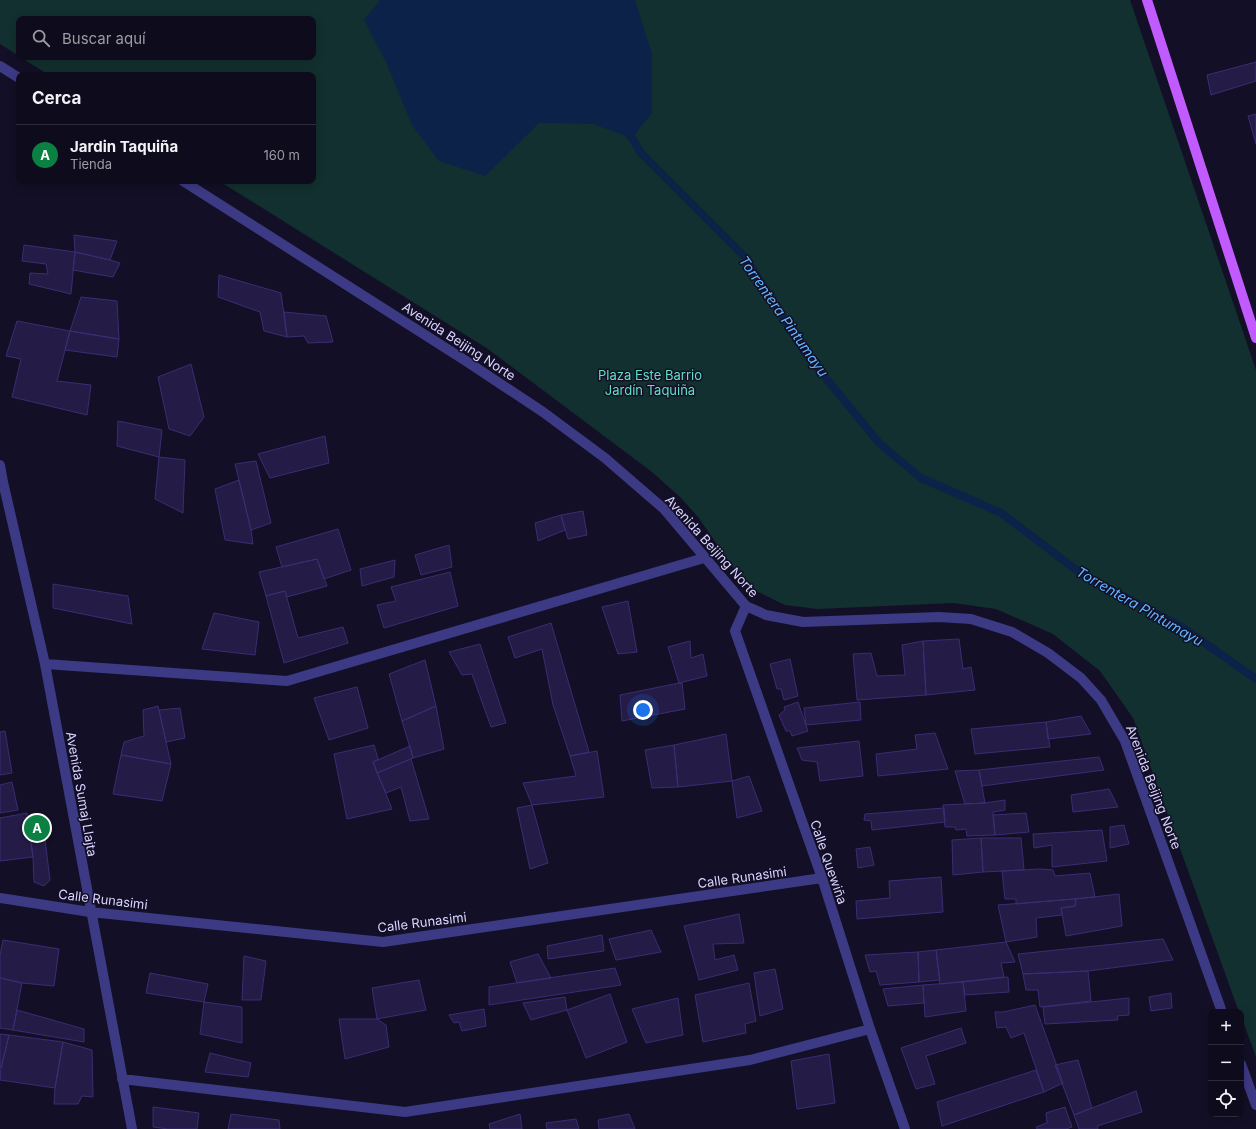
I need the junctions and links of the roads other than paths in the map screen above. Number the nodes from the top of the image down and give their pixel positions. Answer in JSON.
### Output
{"nodes":[{"id":1,"x":1146,"y":0,"type":"edge"},
{"id":2,"x":0,"y":66,"type":"edge"},
{"id":3,"x":16,"y":76,"type":"edge"},
{"id":4,"x":188,"y":184,"type":"edge"},
{"id":5,"x":1256,"y":338,"type":"edge"},
{"id":6,"x":0,"y":465,"type":"edge"},
{"id":7,"x":1,"y":482,"type":"edge"},
{"id":8,"x":704,"y":558,"type":"junction"},
{"id":9,"x":746,"y":606,"type":"junction"},
{"id":10,"x":45,"y":664,"type":"junction"},
{"id":11,"x":822,"y":878,"type":"junction"},
{"id":12,"x":0,"y":898,"type":"edge"},
{"id":13,"x":90,"y":912,"type":"junction"},
{"id":14,"x":1221,"y":1009,"type":"edge"},
{"id":15,"x":870,"y":1029,"type":"junction"},
{"id":16,"x":1244,"y":1072,"type":"edge"},
{"id":17,"x":122,"y":1079,"type":"junction"},
{"id":18,"x":1256,"y":1106,"type":"edge"},
{"id":19,"x":132,"y":1129,"type":"edge"},
{"id":20,"x":905,"y":1129,"type":"edge"}],
"edges":[{"from":1,"to":5,"type":"main road"},
{"from":2,"to":3,"type":"street"},
{"from":4,"to":8,"type":"street","name":"Avenida Beijing Norte"},
{"from":6,"to":7,"type":"street","name":"Avenida Sumaj Llajta"},
{"from":7,"to":10,"type":"street","name":"Avenida Sumaj Llajta"},
{"from":8,"to":9,"type":"street","name":"Avenida Beijing Norte"},
{"from":8,"to":10,"type":"street"},
{"from":9,"to":11,"type":"street","name":"Calle Quewiña"},
{"from":9,"to":14,"type":"street","name":"Avenida Beijing Norte"},
{"from":10,"to":13,"type":"street","name":"Avenida Sumaj Llajta"},
{"from":11,"to":13,"type":"street","name":"Calle Runasimi"},
{"from":11,"to":15,"type":"street","name":"Calle Quewiña"},
{"from":12,"to":13,"type":"street","name":"Calle Runasimi"},
{"from":13,"to":17,"type":"street","name":"Avenida Sumaj Llajta"},
{"from":15,"to":17,"type":"street"},
{"from":15,"to":20,"type":"street","name":"Calle Quewiña"},
{"from":16,"to":18,"type":"street"},
{"from":17,"to":19,"type":"street","name":"Avenida Sumaj Llajta"}]}
